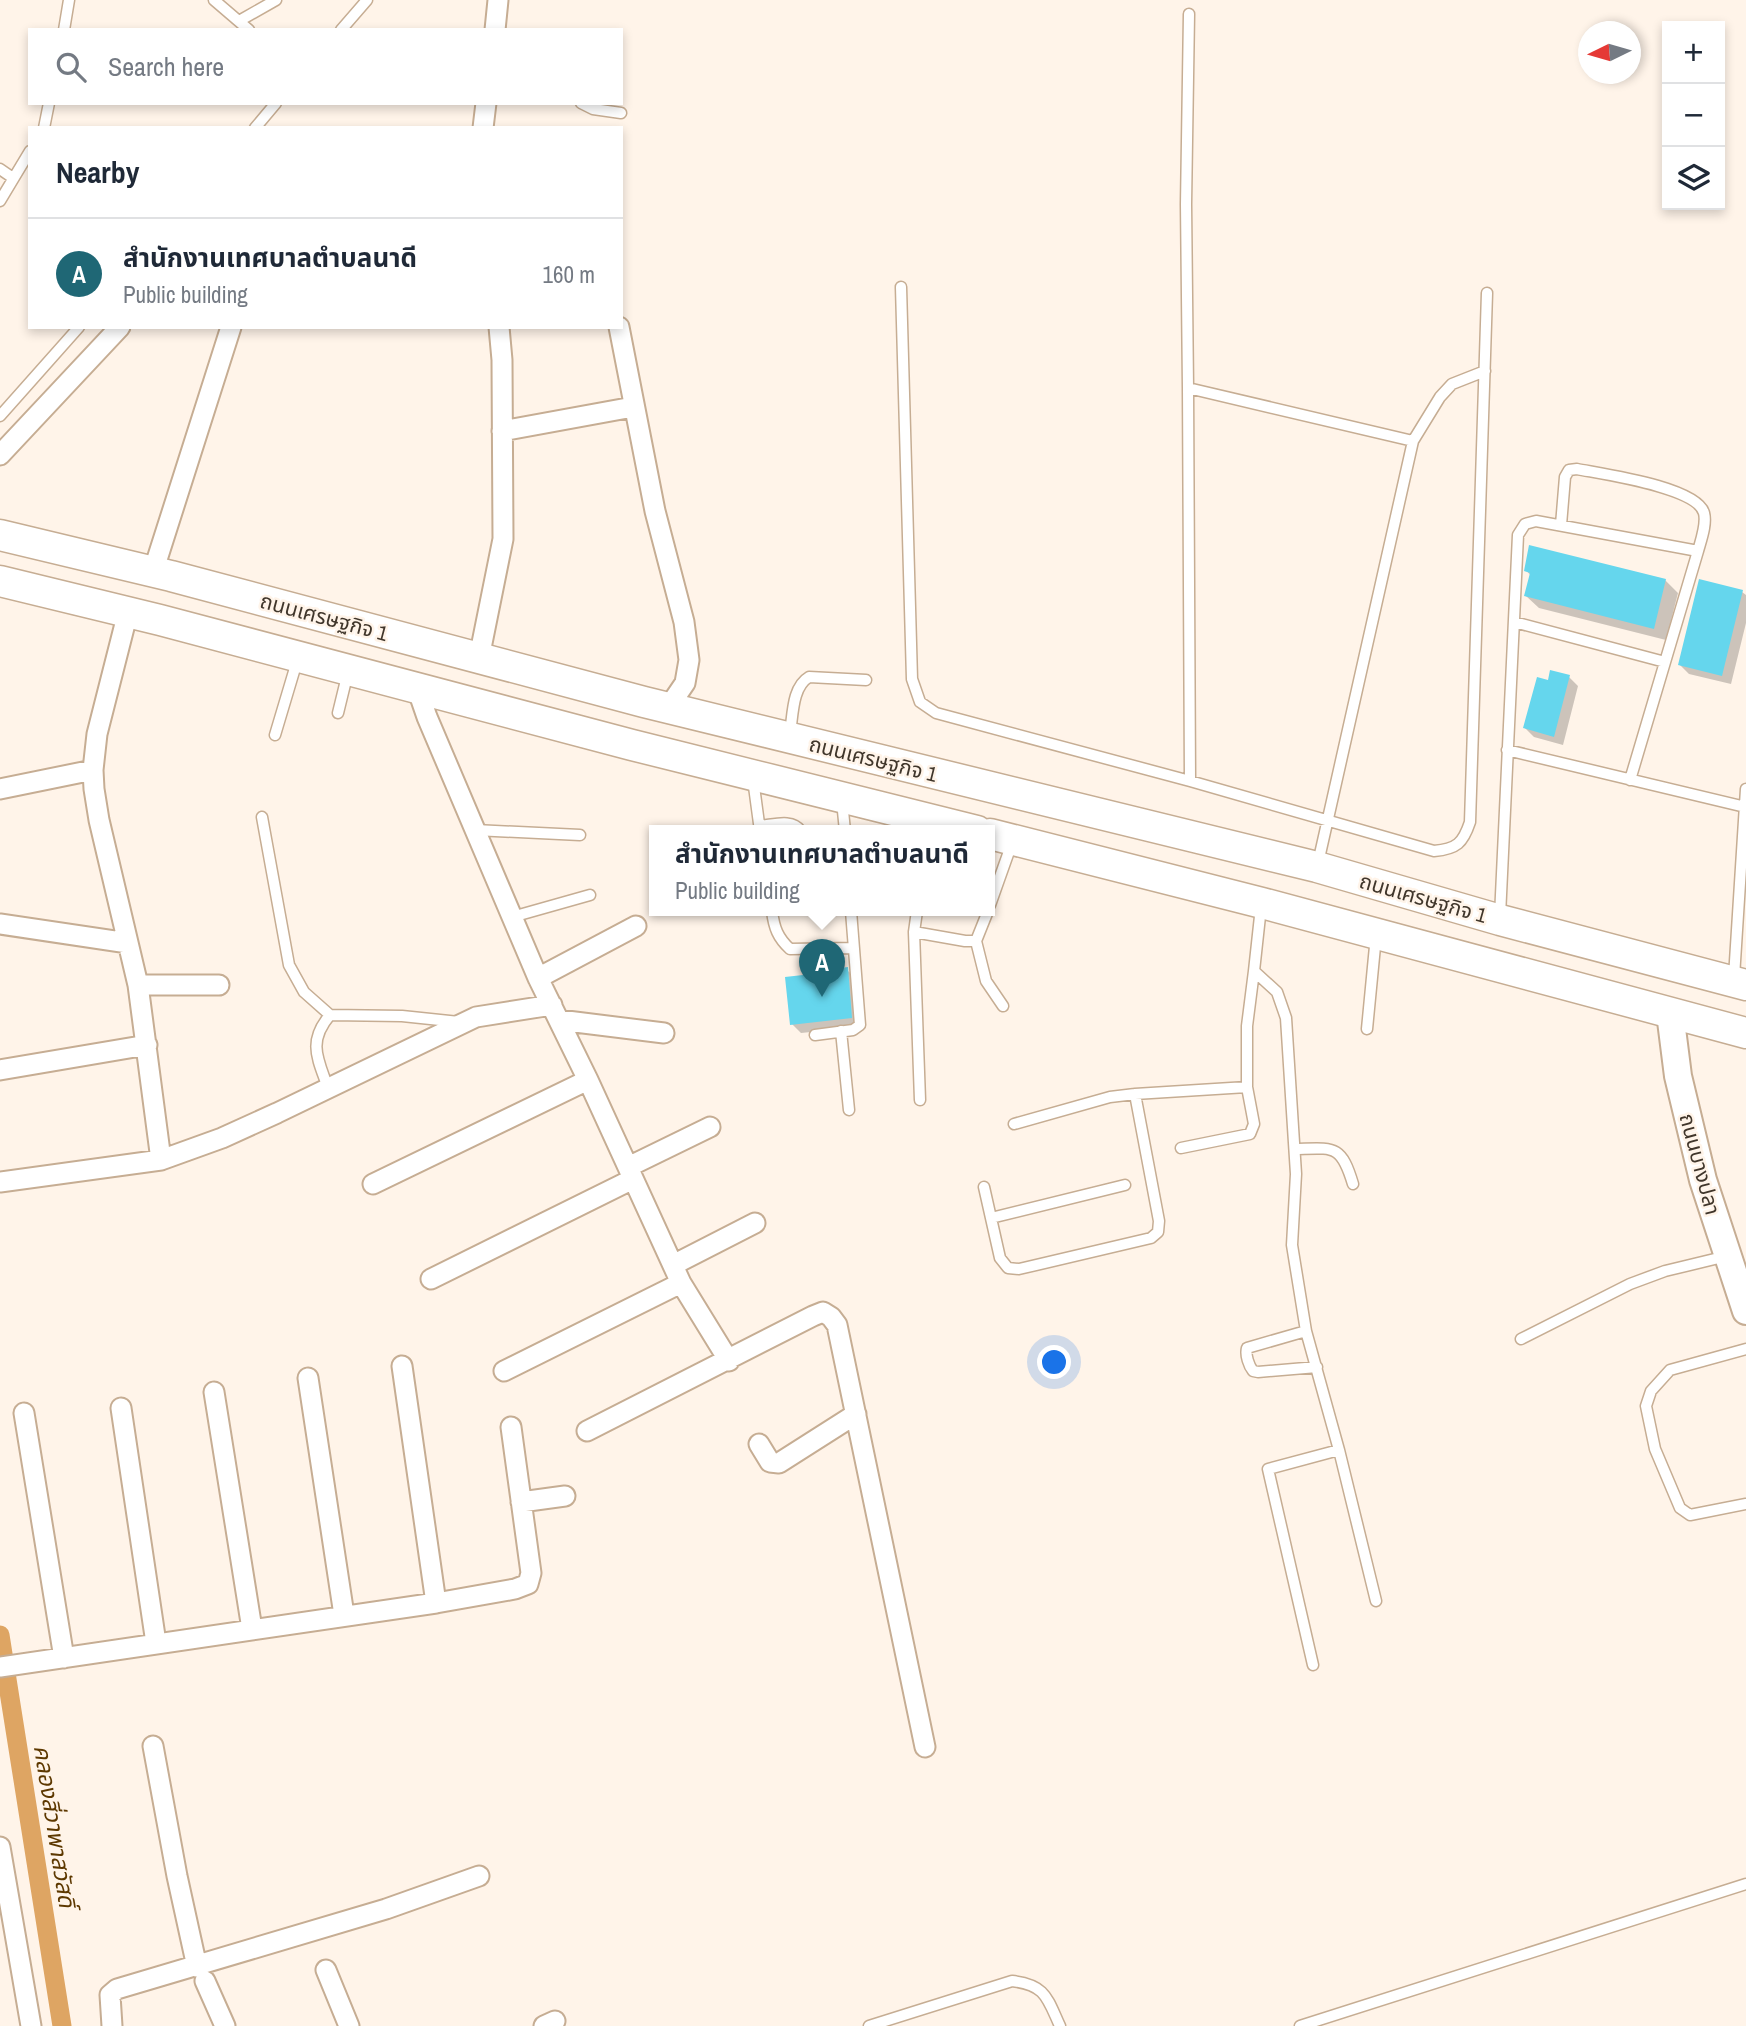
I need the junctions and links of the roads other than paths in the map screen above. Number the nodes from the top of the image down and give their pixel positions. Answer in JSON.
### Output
{"nodes":[{"id":1,"x":69,"y":0,"type":"edge"},
{"id":2,"x":214,"y":0,"type":"edge"},
{"id":3,"x":276,"y":0,"type":"edge"},
{"id":4,"x":498,"y":0,"type":"edge"},
{"id":5,"x":362,"y":1,"type":"edge"},
{"id":6,"x":1189,"y":14,"type":"dead end"},
{"id":7,"x":239,"y":21,"type":"junction"},
{"id":8,"x":64,"y":28,"type":"edge"},
{"id":9,"x":247,"y":28,"type":"edge"},
{"id":10,"x":342,"y":28,"type":"edge"},
{"id":11,"x":495,"y":28,"type":"edge"},
{"id":12,"x":49,"y":105,"type":"edge"},
{"id":13,"x":274,"y":105,"type":"edge"},
{"id":14,"x":486,"y":105,"type":"edge"},
{"id":15,"x":585,"y":105,"type":"edge"},
{"id":16,"x":621,"y":113,"type":"dead end"},
{"id":17,"x":44,"y":126,"type":"edge"},
{"id":18,"x":257,"y":126,"type":"edge"},
{"id":19,"x":483,"y":126,"type":"edge"},
{"id":20,"x":26,"y":168,"type":"edge"},
{"id":21,"x":0,"y":169,"type":"edge"},
{"id":22,"x":13,"y":178,"type":"junction"},
{"id":23,"x":0,"y":201,"type":"edge"},
{"id":24,"x":901,"y":287,"type":"dead end"},
{"id":25,"x":1487,"y":293,"type":"dead end"},
{"id":26,"x":77,"y":329,"type":"edge"},
{"id":27,"x":118,"y":329,"type":"edge"},
{"id":28,"x":230,"y":329,"type":"edge"},
{"id":29,"x":499,"y":329,"type":"edge"},
{"id":30,"x":619,"y":329,"type":"edge"},
{"id":31,"x":1485,"y":371,"type":"junction"},
{"id":32,"x":1188,"y":388,"type":"junction"},
{"id":33,"x":633,"y":407,"type":"junction"},
{"id":34,"x":0,"y":416,"type":"edge"},
{"id":35,"x":502,"y":431,"type":"junction"},
{"id":36,"x":1413,"y":442,"type":"junction"},
{"id":37,"x":0,"y":455,"type":"edge"},
{"id":38,"x":1561,"y":525,"type":"junction"},
{"id":39,"x":0,"y":535,"type":"edge"},
{"id":40,"x":1698,"y":551,"type":"junction"},
{"id":41,"x":153,"y":572,"type":"junction"},
{"id":42,"x":0,"y":581,"type":"edge"},
{"id":43,"x":128,"y":612,"type":"junction"},
{"id":44,"x":1514,"y":622,"type":"junction"},
{"id":45,"x":298,"y":657,"type":"junction"},
{"id":46,"x":479,"y":657,"type":"junction"},
{"id":47,"x":1665,"y":662,"type":"junction"},
{"id":48,"x":349,"y":670,"type":"junction"},
{"id":49,"x":866,"y":680,"type":"dead end"},
{"id":50,"x":417,"y":688,"type":"junction"},
{"id":51,"x":668,"y":708,"type":"junction"},
{"id":52,"x":338,"y":713,"type":"dead end"},
{"id":53,"x":275,"y":735,"type":"dead end"},
{"id":54,"x":789,"y":738,"type":"junction"},
{"id":55,"x":1507,"y":750,"type":"junction"},
{"id":56,"x":93,"y":770,"type":"junction"},
{"id":57,"x":752,"y":775,"type":"junction"},
{"id":58,"x":1630,"y":780,"type":"junction"},
{"id":59,"x":1190,"y":781,"type":"junction"},
{"id":60,"x":0,"y":789,"type":"edge"},
{"id":61,"x":1746,"y":789,"type":"edge"},
{"id":62,"x":842,"y":797,"type":"junction"},
{"id":63,"x":1745,"y":807,"type":"edge"},
{"id":64,"x":262,"y":817,"type":"dead end"},
{"id":65,"x":1328,"y":822,"type":"junction"},
{"id":66,"x":759,"y":825,"type":"edge"},
{"id":67,"x":844,"y":825,"type":"edge"},
{"id":68,"x":927,"y":825,"type":"edge"},
{"id":69,"x":475,"y":830,"type":"junction"},
{"id":70,"x":580,"y":835,"type":"dead end"},
{"id":71,"x":1001,"y":837,"type":"edge"},
{"id":72,"x":1317,"y":867,"type":"junction"},
{"id":73,"x":995,"y":875,"type":"edge"},
{"id":74,"x":590,"y":895,"type":"dead end"},
{"id":75,"x":1262,"y":903,"type":"junction"},
{"id":76,"x":773,"y":916,"type":"edge"},
{"id":77,"x":852,"y":916,"type":"edge"},
{"id":78,"x":916,"y":916,"type":"edge"},
{"id":79,"x":986,"y":916,"type":"edge"},
{"id":80,"x":512,"y":917,"type":"junction"},
{"id":81,"x":1500,"y":920,"type":"junction"},
{"id":82,"x":0,"y":924,"type":"edge"},
{"id":83,"x":636,"y":926,"type":"dead end"},
{"id":84,"x":914,"y":932,"type":"junction"},
{"id":85,"x":1376,"y":934,"type":"junction"},
{"id":86,"x":976,"y":940,"type":"junction"},
{"id":87,"x":1575,"y":940,"type":"junction"},
{"id":88,"x":128,"y":943,"type":"junction"},
{"id":89,"x":855,"y":948,"type":"junction"},
{"id":90,"x":1682,"y":968,"type":"junction"},
{"id":91,"x":1254,"y":971,"type":"junction"},
{"id":92,"x":538,"y":978,"type":"junction"},
{"id":93,"x":1562,"y":983,"type":"junction"},
{"id":94,"x":1740,"y":983,"type":"edge"},
{"id":95,"x":138,"y":985,"type":"junction"},
{"id":96,"x":219,"y":985,"type":"dead end"},
{"id":97,"x":1003,"y":1006,"type":"dead end"},
{"id":98,"x":555,"y":1013,"type":"junction"},
{"id":99,"x":1670,"y":1013,"type":"junction"},
{"id":100,"x":330,"y":1015,"type":"junction"},
{"id":101,"x":463,"y":1022,"type":"junction"},
{"id":102,"x":1367,"y":1029,"type":"dead end"},
{"id":103,"x":841,"y":1031,"type":"junction"},
{"id":104,"x":664,"y":1033,"type":"dead end"},
{"id":105,"x":1746,"y":1033,"type":"edge"},
{"id":106,"x":815,"y":1035,"type":"dead end"},
{"id":107,"x":147,"y":1045,"type":"junction"},
{"id":108,"x":0,"y":1070,"type":"edge"},
{"id":109,"x":588,"y":1080,"type":"junction"},
{"id":110,"x":1247,"y":1087,"type":"junction"},
{"id":111,"x":328,"y":1088,"type":"junction"},
{"id":112,"x":1135,"y":1094,"type":"junction"},
{"id":113,"x":920,"y":1100,"type":"dead end"},
{"id":114,"x":849,"y":1110,"type":"dead end"},
{"id":115,"x":1014,"y":1124,"type":"dead end"},
{"id":116,"x":710,"y":1127,"type":"dead end"},
{"id":117,"x":1181,"y":1148,"type":"dead end"},
{"id":118,"x":1295,"y":1149,"type":"junction"},
{"id":119,"x":161,"y":1160,"type":"junction"},
{"id":120,"x":631,"y":1173,"type":"junction"},
{"id":121,"x":0,"y":1182,"type":"edge"},
{"id":122,"x":373,"y":1184,"type":"dead end"},
{"id":123,"x":1353,"y":1184,"type":"dead end"},
{"id":124,"x":1125,"y":1185,"type":"dead end"},
{"id":125,"x":984,"y":1187,"type":"dead end"},
{"id":126,"x":990,"y":1218,"type":"junction"},
{"id":127,"x":755,"y":1223,"type":"dead end"},
{"id":128,"x":1727,"y":1256,"type":"junction"},
{"id":129,"x":677,"y":1274,"type":"junction"},
{"id":130,"x":430,"y":1279,"type":"dead end"},
{"id":131,"x":1746,"y":1311,"type":"edge"},
{"id":132,"x":1306,"y":1331,"type":"junction"},
{"id":133,"x":1521,"y":1339,"type":"dead end"},
{"id":134,"x":1746,"y":1349,"type":"edge"},
{"id":135,"x":729,"y":1361,"type":"junction"},
{"id":136,"x":402,"y":1366,"type":"dead end"},
{"id":137,"x":1317,"y":1367,"type":"junction"},
{"id":138,"x":504,"y":1370,"type":"dead end"},
{"id":139,"x":308,"y":1378,"type":"dead end"},
{"id":140,"x":214,"y":1392,"type":"dead end"},
{"id":141,"x":121,"y":1408,"type":"dead end"},
{"id":142,"x":24,"y":1413,"type":"dead end"},
{"id":143,"x":856,"y":1414,"type":"junction"},
{"id":144,"x":511,"y":1427,"type":"dead end"},
{"id":145,"x":587,"y":1431,"type":"dead end"},
{"id":146,"x":759,"y":1444,"type":"dead end"},
{"id":147,"x":1339,"y":1450,"type":"junction"},
{"id":148,"x":565,"y":1496,"type":"dead end"},
{"id":149,"x":521,"y":1502,"type":"junction"},
{"id":150,"x":1746,"y":1504,"type":"edge"},
{"id":151,"x":1376,"y":1601,"type":"dead end"},
{"id":152,"x":436,"y":1603,"type":"junction"},
{"id":153,"x":344,"y":1615,"type":"junction"},
{"id":154,"x":252,"y":1629,"type":"junction"},
{"id":155,"x":156,"y":1643,"type":"junction"},
{"id":156,"x":64,"y":1658,"type":"junction"},
{"id":157,"x":1313,"y":1665,"type":"dead end"},
{"id":158,"x":0,"y":1667,"type":"edge"},
{"id":159,"x":153,"y":1746,"type":"dead end"},
{"id":160,"x":925,"y":1747,"type":"dead end"},
{"id":161,"x":0,"y":1850,"type":"edge"},
{"id":162,"x":480,"y":1876,"type":"dead end"},
{"id":163,"x":1746,"y":1884,"type":"edge"},
{"id":164,"x":326,"y":1970,"type":"dead end"},
{"id":165,"x":201,"y":1974,"type":"junction"},
{"id":166,"x":31,"y":2026,"type":"edge"},
{"id":167,"x":112,"y":2026,"type":"edge"},
{"id":168,"x":225,"y":2026,"type":"edge"},
{"id":169,"x":349,"y":2026,"type":"edge"},
{"id":170,"x":869,"y":2026,"type":"edge"},
{"id":171,"x":1060,"y":2026,"type":"edge"},
{"id":172,"x":1300,"y":2026,"type":"edge"}],
"edges":[{"from":1,"to":8,"type":"lane"},
{"from":2,"to":7,"type":"lane"},
{"from":3,"to":7,"type":"lane"},
{"from":4,"to":11,"type":"street"},
{"from":5,"to":10,"type":"lane"},
{"from":6,"to":32,"type":"lane"},
{"from":7,"to":9,"type":"lane"},
{"from":12,"to":17,"type":"lane"},
{"from":13,"to":18,"type":"lane"},
{"from":14,"to":19,"type":"street"},
{"from":15,"to":16,"type":"lane"},
{"from":20,"to":22,"type":"lane"},
{"from":21,"to":22,"type":"lane"},
{"from":22,"to":23,"type":"lane"},
{"from":24,"to":59,"type":"lane"},
{"from":25,"to":31,"type":"lane"},
{"from":26,"to":34,"type":"lane"},
{"from":27,"to":37,"type":"street"},
{"from":28,"to":41,"type":"street"},
{"from":29,"to":35,"type":"street"},
{"from":30,"to":33,"type":"street"},
{"from":31,"to":36,"type":"lane"},
{"from":31,"to":65,"type":"lane"},
{"from":32,"to":36,"type":"lane"},
{"from":32,"to":59,"type":"lane"},
{"from":33,"to":35,"type":"street"},
{"from":33,"to":51,"type":"street"},
{"from":35,"to":46,"type":"street"},
{"from":36,"to":65,"type":"lane"},
{"from":38,"to":40,"type":"lane"},
{"from":38,"to":40,"type":"lane"},
{"from":38,"to":44,"type":"lane"},
{"from":39,"to":41,"type":"main road","name":"ถนนเศรษฐกิจ 1"},
{"from":40,"to":47,"type":"lane"},
{"from":41,"to":46,"type":"main road","name":"ถนนเศรษฐกิจ 1"},
{"from":42,"to":43,"type":"main road"},
{"from":43,"to":45,"type":"main road"},
{"from":43,"to":56,"type":"street"},
{"from":44,"to":47,"type":"lane"},
{"from":44,"to":55,"type":"lane"},
{"from":45,"to":48,"type":"main road"},
{"from":45,"to":53,"type":"lane"},
{"from":46,"to":51,"type":"main road","name":"ถนนเศรษฐกิจ 1"},
{"from":47,"to":58,"type":"lane"},
{"from":48,"to":50,"type":"main road"},
{"from":48,"to":52,"type":"lane"},
{"from":49,"to":54,"type":"lane"},
{"from":50,"to":57,"type":"main road"},
{"from":50,"to":69,"type":"street"},
{"from":51,"to":54,"type":"main road","name":"ถนนเศรษฐกิจ 1"},
{"from":54,"to":72,"type":"main road","name":"ถนนเศรษฐกิจ 1"},
{"from":55,"to":58,"type":"lane"},
{"from":55,"to":81,"type":"lane"},
{"from":56,"to":60,"type":"street"},
{"from":56,"to":88,"type":"street"},
{"from":57,"to":62,"type":"main road"},
{"from":57,"to":66,"type":"lane"},
{"from":58,"to":63,"type":"lane"},
{"from":59,"to":65,"type":"lane"},
{"from":61,"to":63,"type":"lane"},
{"from":62,"to":67,"type":"lane"},
{"from":62,"to":68,"type":"main road"},
{"from":63,"to":94,"type":"lane"},
{"from":64,"to":100,"type":"lane"},
{"from":65,"to":72,"type":"lane"},
{"from":69,"to":70,"type":"lane"},
{"from":69,"to":80,"type":"street"},
{"from":71,"to":73,"type":"lane"},
{"from":71,"to":75,"type":"main road"},
{"from":72,"to":81,"type":"main road","name":"ถนนเศรษฐกิจ 1"},
{"from":74,"to":80,"type":"lane"},
{"from":75,"to":85,"type":"main road"},
{"from":75,"to":91,"type":"lane"},
{"from":76,"to":89,"type":"lane"},
{"from":77,"to":89,"type":"lane"},
{"from":78,"to":84,"type":"lane"},
{"from":79,"to":86,"type":"lane"},
{"from":80,"to":92,"type":"street"},
{"from":81,"to":87,"type":"main road","name":"ถนนเศรษฐกิจ 1"},
{"from":82,"to":88,"type":"street"},
{"from":83,"to":92,"type":"street"},
{"from":84,"to":86,"type":"lane"},
{"from":84,"to":113,"type":"lane"},
{"from":85,"to":93,"type":"main road"},
{"from":85,"to":102,"type":"lane"},
{"from":86,"to":97,"type":"lane"},
{"from":87,"to":90,"type":"main road","name":"ถนนเศรษฐกิจ 1"},
{"from":87,"to":93,"type":"main road"},
{"from":88,"to":95,"type":"street"},
{"from":89,"to":103,"type":"lane"},
{"from":90,"to":94,"type":"main road","name":"ถนนเศรษฐกิจ 1"},
{"from":90,"to":99,"type":"main road"},
{"from":91,"to":110,"type":"lane"},
{"from":91,"to":118,"type":"lane"},
{"from":92,"to":98,"type":"street"},
{"from":93,"to":99,"type":"main road"},
{"from":95,"to":96,"type":"street"},
{"from":95,"to":107,"type":"street"},
{"from":98,"to":101,"type":"street"},
{"from":98,"to":104,"type":"street"},
{"from":98,"to":109,"type":"street"},
{"from":99,"to":105,"type":"main road"},
{"from":99,"to":128,"type":"street","name":"ถนนบางปลา"},
{"from":100,"to":101,"type":"lane"},
{"from":100,"to":111,"type":"lane"},
{"from":101,"to":111,"type":"street"},
{"from":103,"to":106,"type":"lane"},
{"from":103,"to":114,"type":"lane"},
{"from":107,"to":108,"type":"street"},
{"from":107,"to":119,"type":"street"},
{"from":109,"to":120,"type":"street"},
{"from":109,"to":122,"type":"street"},
{"from":110,"to":112,"type":"lane"},
{"from":110,"to":117,"type":"lane"},
{"from":111,"to":119,"type":"street"},
{"from":112,"to":115,"type":"lane"},
{"from":112,"to":126,"type":"lane"},
{"from":116,"to":120,"type":"street"},
{"from":118,"to":123,"type":"lane"},
{"from":118,"to":132,"type":"lane"},
{"from":119,"to":121,"type":"street"},
{"from":120,"to":129,"type":"street"},
{"from":120,"to":130,"type":"street"},
{"from":124,"to":126,"type":"lane"},
{"from":125,"to":126,"type":"lane"},
{"from":127,"to":129,"type":"street"},
{"from":128,"to":131,"type":"street","name":"ถนนบางปลา"},
{"from":128,"to":133,"type":"lane"},
{"from":129,"to":135,"type":"street"},
{"from":129,"to":138,"type":"street"},
{"from":132,"to":137,"type":"lane"},
{"from":132,"to":137,"type":"lane"},
{"from":134,"to":150,"type":"lane"},
{"from":135,"to":143,"type":"street"},
{"from":135,"to":145,"type":"street"},
{"from":136,"to":152,"type":"street"},
{"from":137,"to":147,"type":"lane"},
{"from":139,"to":153,"type":"street"},
{"from":140,"to":154,"type":"street"},
{"from":141,"to":155,"type":"street"},
{"from":142,"to":156,"type":"street"},
{"from":143,"to":146,"type":"street"},
{"from":143,"to":160,"type":"street"},
{"from":144,"to":149,"type":"street"},
{"from":147,"to":151,"type":"lane"},
{"from":147,"to":157,"type":"lane"},
{"from":148,"to":149,"type":"street"},
{"from":149,"to":152,"type":"street"},
{"from":152,"to":153,"type":"street"},
{"from":153,"to":154,"type":"street"},
{"from":154,"to":155,"type":"street"},
{"from":155,"to":156,"type":"street"},
{"from":156,"to":158,"type":"street"},
{"from":159,"to":165,"type":"street"},
{"from":161,"to":166,"type":"street"},
{"from":162,"to":165,"type":"street"},
{"from":163,"to":172,"type":"lane"},
{"from":164,"to":169,"type":"street"},
{"from":165,"to":167,"type":"street"},
{"from":165,"to":168,"type":"street"},
{"from":170,"to":171,"type":"lane"}]}
